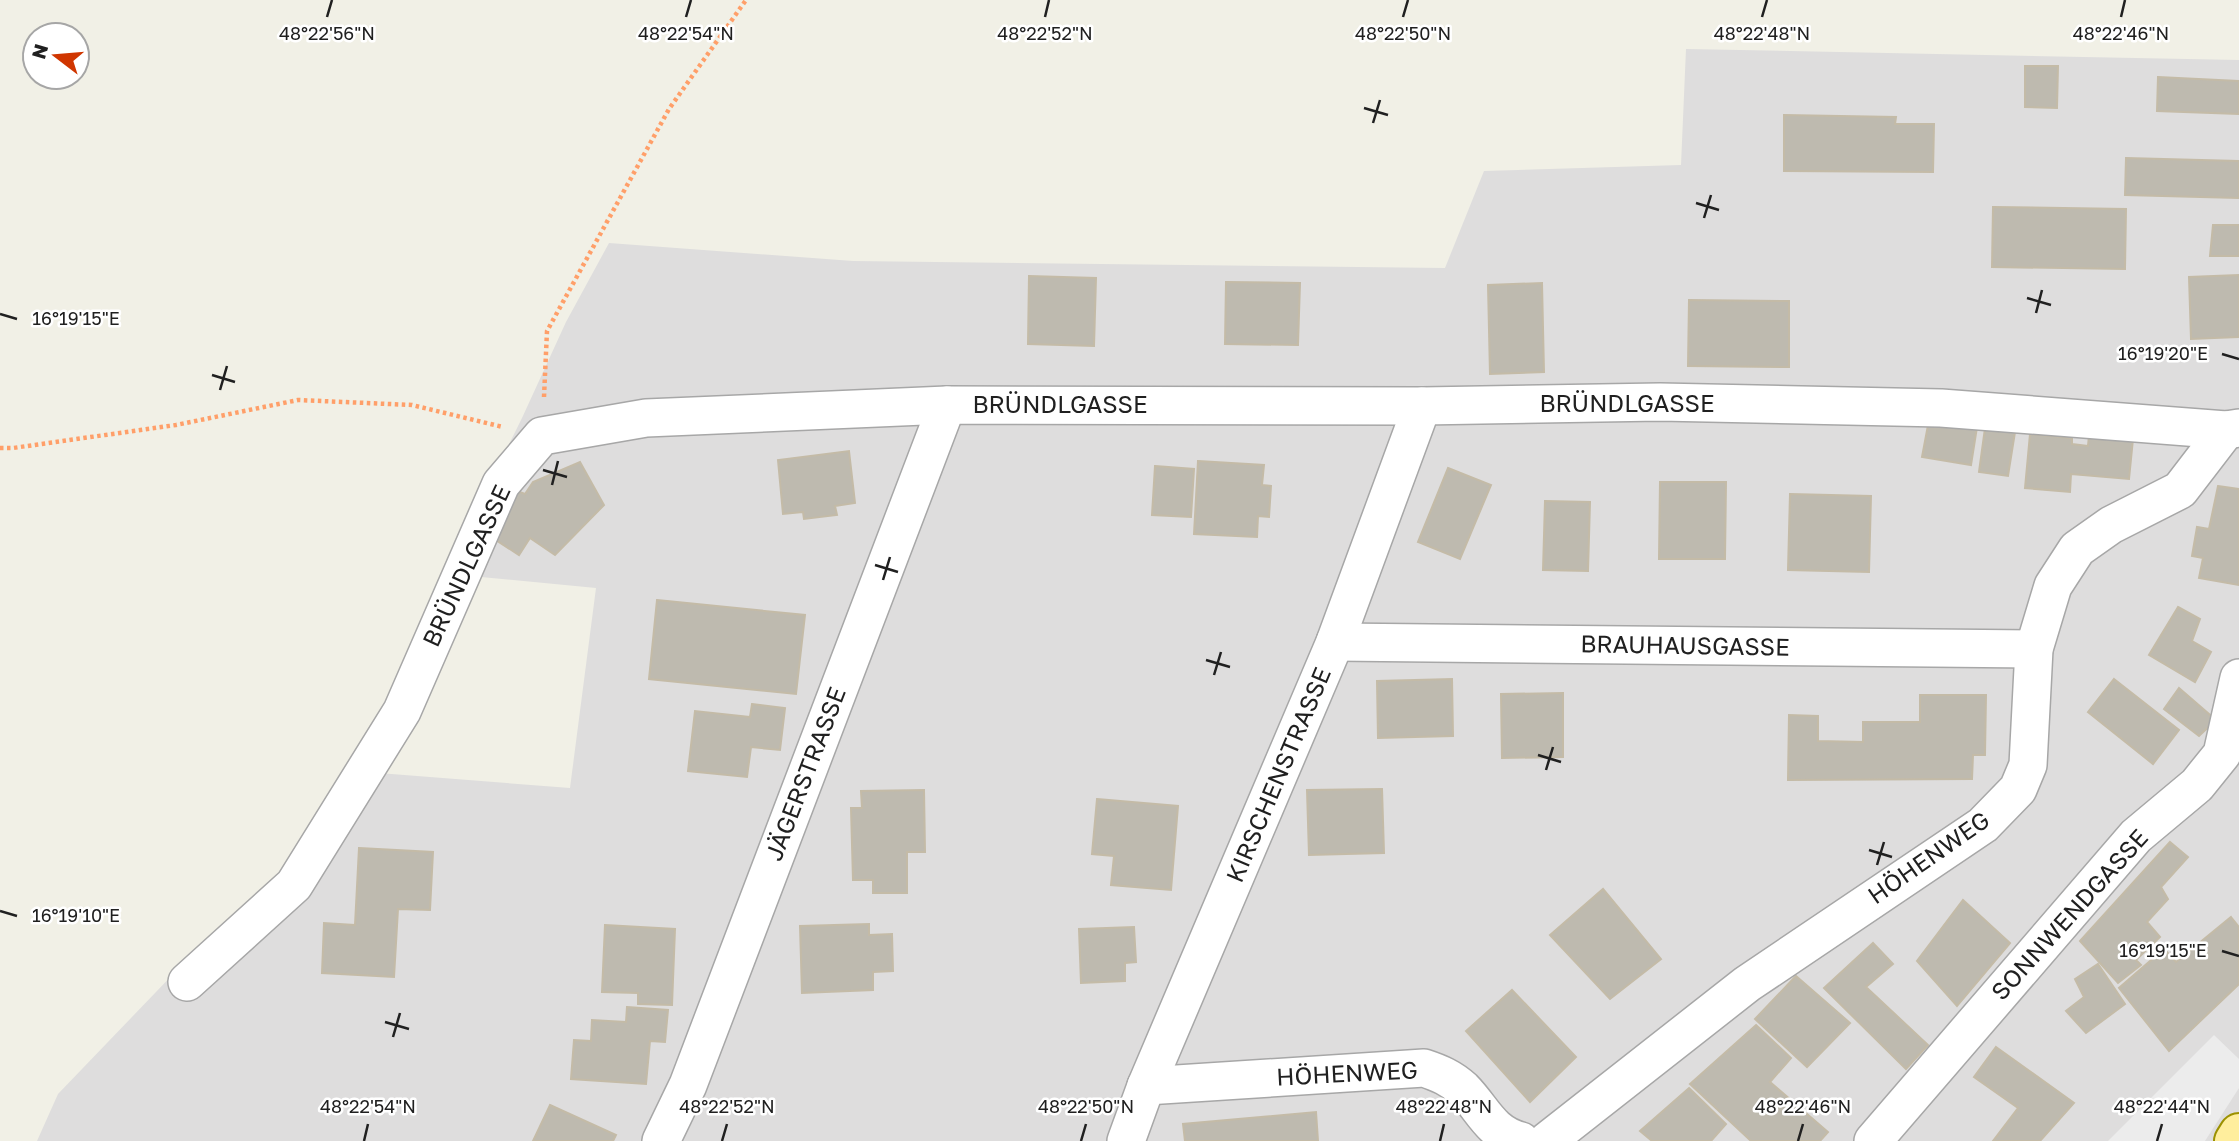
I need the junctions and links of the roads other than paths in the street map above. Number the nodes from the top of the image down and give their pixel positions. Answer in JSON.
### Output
{"nodes":[{"id":1,"x":947,"y":405,"type":"junction"},
{"id":2,"x":1422,"y":406,"type":"junction"},
{"id":3,"x":2233,"y":429,"type":"edge"},
{"id":4,"x":1335,"y":642,"type":"junction"},
{"id":5,"x":2034,"y":649,"type":"junction"},
{"id":6,"x":2239,"y":678,"type":"edge"},
{"id":7,"x":187,"y":982,"type":"dead end"},
{"id":8,"x":1146,"y":1086,"type":"junction"},
{"id":9,"x":2239,"y":1133,"type":"edge"},
{"id":10,"x":661,"y":1141,"type":"edge"},
{"id":11,"x":1126,"y":1141,"type":"edge"},
{"id":12,"x":1521,"y":1141,"type":"edge"},
{"id":13,"x":1547,"y":1141,"type":"edge"},
{"id":14,"x":1873,"y":1141,"type":"edge"},
{"id":15,"x":2234,"y":1141,"type":"edge"}],
"edges":[{"from":1,"to":2,"type":"street","name":"BRÜNDLGASSE"},
{"from":1,"to":7,"type":"street","name":"BRÜNDLGASSE"},
{"from":1,"to":10,"type":"street","name":"JÄGERSTRASSE"},
{"from":2,"to":3,"type":"street","name":"BRÜNDLGASSE"},
{"from":2,"to":4,"type":"street","name":"KIRSCHENSTRASSE"},
{"from":3,"to":5,"type":"street","name":"HÖHENWEG"},
{"from":4,"to":5,"type":"street","name":"BRAUHAUSGASSE"},
{"from":4,"to":8,"type":"street","name":"KIRSCHENSTRASSE"},
{"from":5,"to":13,"type":"street","name":"HÖHENWEG"},
{"from":6,"to":14,"type":"street","name":"SONNWENDGASSE"},
{"from":8,"to":11,"type":"street","name":"KIRSCHENSTRASSE"},
{"from":8,"to":12,"type":"street","name":"HÖHENWEG"},
{"from":9,"to":15,"type":"main road"}]}
